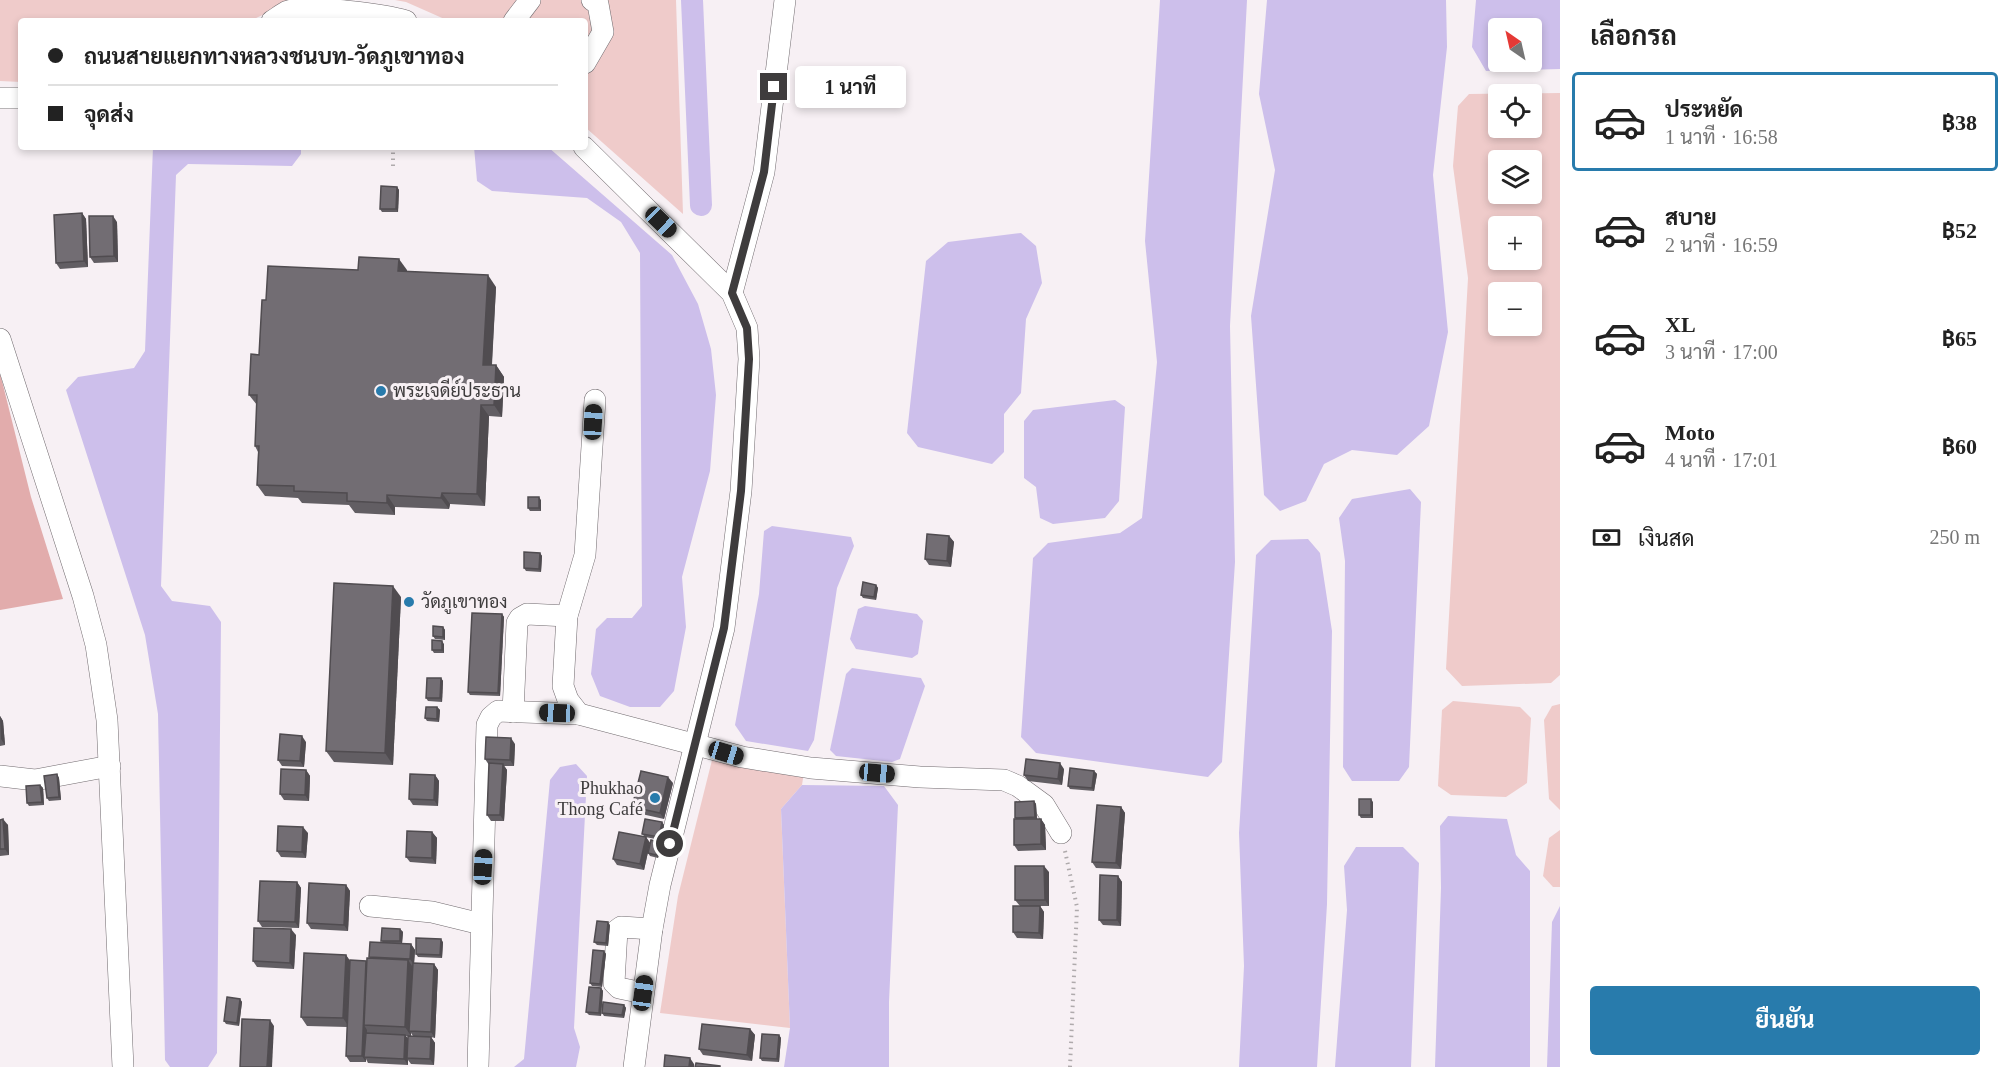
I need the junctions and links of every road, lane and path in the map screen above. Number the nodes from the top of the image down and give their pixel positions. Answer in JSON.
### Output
{"nodes":[{"id":1,"x":530,"y":0,"type":"edge"},
{"id":2,"x":592,"y":0,"type":"edge"},
{"id":3,"x":785,"y":0,"type":"edge"},
{"id":4,"x":396,"y":13,"type":"edge"},
{"id":5,"x":276,"y":18,"type":"edge"},
{"id":6,"x":516,"y":18,"type":"edge"},
{"id":7,"x":588,"y":58,"type":"edge"},
{"id":8,"x":0,"y":98,"type":"edge"},
{"id":9,"x":18,"y":98,"type":"edge"},
{"id":10,"x":393,"y":150,"type":"edge"},
{"id":11,"x":587,"y":150,"type":"edge"},
{"id":12,"x":393,"y":166,"type":"dead end"},
{"id":13,"x":732,"y":293,"type":"junction"},
{"id":14,"x":0,"y":339,"type":"edge"},
{"id":15,"x":595,"y":400,"type":"dead end"},
{"id":16,"x":567,"y":616,"type":"junction"},
{"id":17,"x":513,"y":712,"type":"junction"},
{"id":18,"x":579,"y":714,"type":"junction"},
{"id":19,"x":695,"y":744,"type":"junction"},
{"id":20,"x":110,"y":766,"type":"junction"},
{"id":21,"x":0,"y":776,"type":"edge"},
{"id":22,"x":1061,"y":833,"type":"joint"},
{"id":23,"x":370,"y":906,"type":"dead end"},
{"id":24,"x":481,"y":924,"type":"junction"},
{"id":25,"x":652,"y":929,"type":"junction"},
{"id":26,"x":643,"y":993,"type":"junction"},
{"id":27,"x":123,"y":1067,"type":"edge"},
{"id":28,"x":478,"y":1067,"type":"edge"},
{"id":29,"x":634,"y":1067,"type":"edge"},
{"id":30,"x":1070,"y":1067,"type":"edge"}],
"edges":[{"from":1,"to":6,"type":"street"},
{"from":2,"to":7,"type":"street"},
{"from":3,"to":13,"type":"street"},
{"from":4,"to":5,"type":"street"},
{"from":8,"to":9,"type":"street"},
{"from":10,"to":12,"type":"path"},
{"from":11,"to":13,"type":"street"},
{"from":13,"to":19,"type":"street"},
{"from":14,"to":20,"type":"street"},
{"from":15,"to":16,"type":"street"},
{"from":16,"to":17,"type":"street"},
{"from":16,"to":18,"type":"street"},
{"from":17,"to":18,"type":"street"},
{"from":17,"to":24,"type":"street"},
{"from":18,"to":19,"type":"street"},
{"from":19,"to":22,"type":"street"},
{"from":19,"to":25,"type":"street"},
{"from":20,"to":21,"type":"street"},
{"from":20,"to":27,"type":"street"},
{"from":22,"to":30,"type":"path"},
{"from":23,"to":24,"type":"street"},
{"from":24,"to":28,"type":"street"},
{"from":25,"to":26,"type":"street"},
{"from":25,"to":26,"type":"street"},
{"from":26,"to":29,"type":"street"}]}
